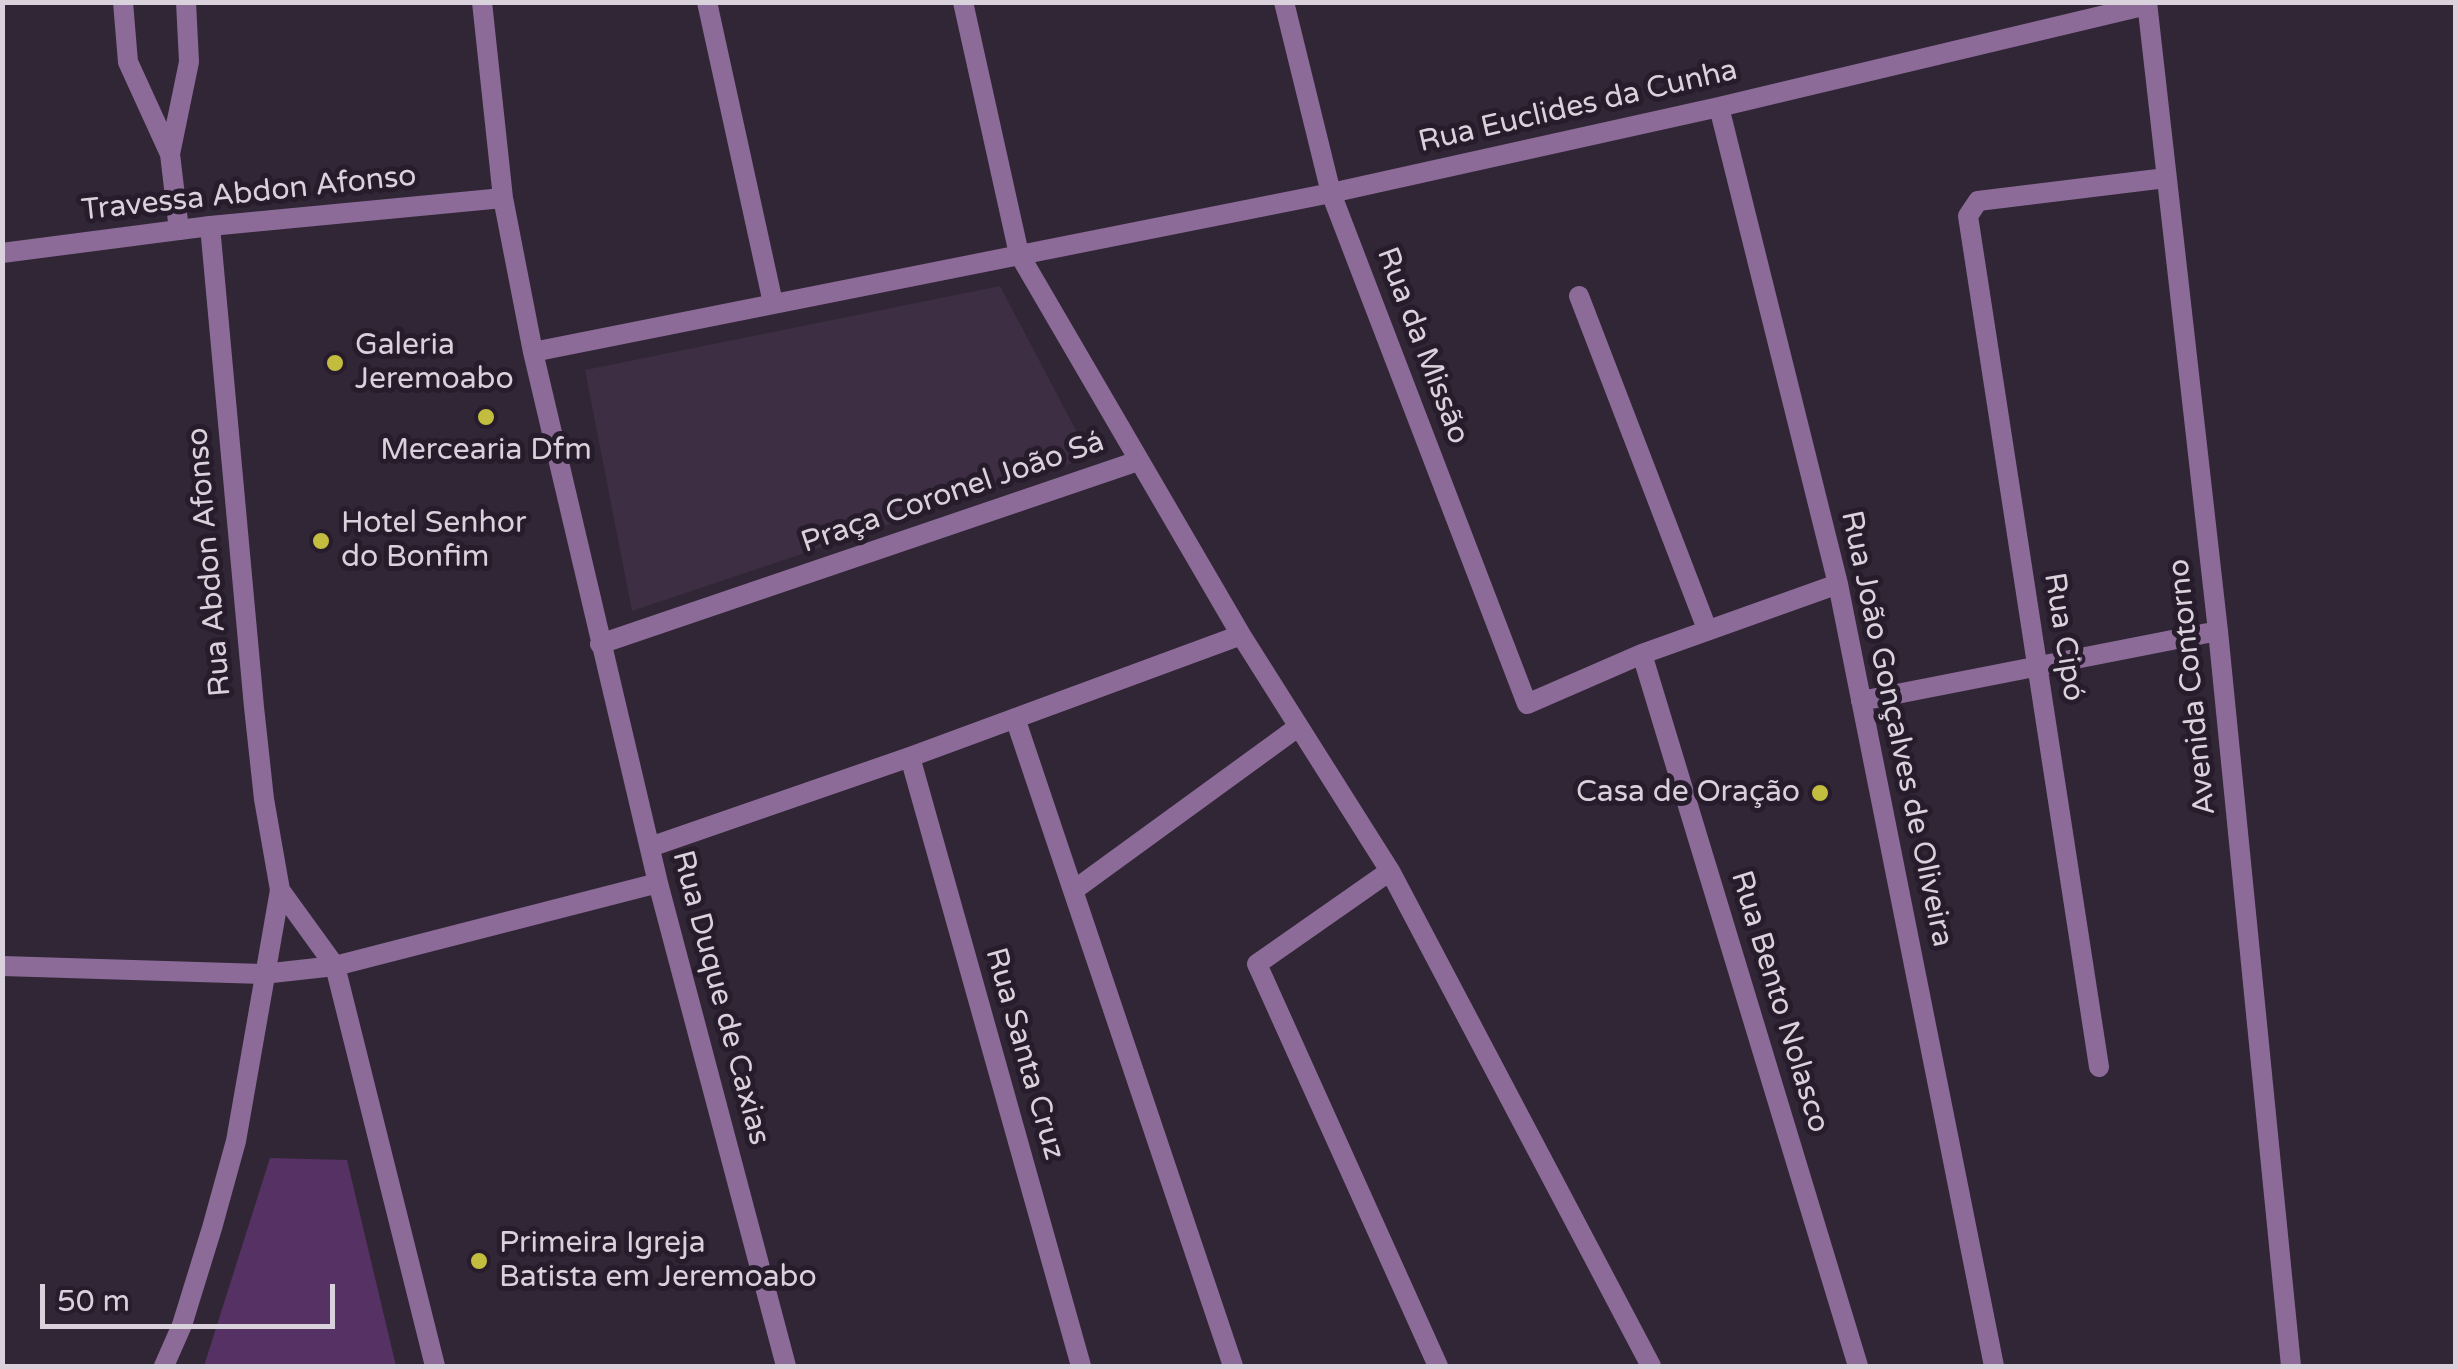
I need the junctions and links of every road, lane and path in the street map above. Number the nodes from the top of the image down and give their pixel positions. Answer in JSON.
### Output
{"nodes":[{"id":1,"x":123,"y":2,"type":"edge"},
{"id":2,"x":186,"y":2,"type":"edge"},
{"id":3,"x":482,"y":2,"type":"edge"},
{"id":4,"x":707,"y":2,"type":"edge"},
{"id":5,"x":963,"y":2,"type":"edge"},
{"id":6,"x":1284,"y":2,"type":"edge"},
{"id":7,"x":2147,"y":4,"type":"edge"},
{"id":8,"x":1719,"y":107,"type":"junction"},
{"id":9,"x":170,"y":154,"type":"junction"},
{"id":10,"x":2166,"y":178,"type":"junction"},
{"id":11,"x":1331,"y":193,"type":"junction"},
{"id":12,"x":503,"y":198,"type":"junction"},
{"id":13,"x":210,"y":226,"type":"junction"},
{"id":14,"x":179,"y":230,"type":"junction"},
{"id":15,"x":2,"y":253,"type":"edge"},
{"id":16,"x":1020,"y":254,"type":"junction"},
{"id":17,"x":1579,"y":296,"type":"dead end"},
{"id":18,"x":772,"y":303,"type":"junction"},
{"id":19,"x":532,"y":352,"type":"junction"},
{"id":20,"x":1138,"y":461,"type":"junction"},
{"id":21,"x":1838,"y":584,"type":"junction"},
{"id":22,"x":1707,"y":629,"type":"junction"},
{"id":23,"x":2218,"y":632,"type":"junction"},
{"id":24,"x":1241,"y":635,"type":"junction"},
{"id":25,"x":600,"y":644,"type":"junction"},
{"id":26,"x":1642,"y":654,"type":"junction"},
{"id":27,"x":2038,"y":669,"type":"junction"},
{"id":28,"x":1861,"y":701,"type":"junction"},
{"id":29,"x":1016,"y":718,"type":"junction"},
{"id":30,"x":1298,"y":726,"type":"junction"},
{"id":31,"x":910,"y":757,"type":"junction"},
{"id":32,"x":650,"y":846,"type":"junction"},
{"id":33,"x":1390,"y":871,"type":"junction"},
{"id":34,"x":658,"y":882,"type":"junction"},
{"id":35,"x":280,"y":890,"type":"junction"},
{"id":36,"x":1074,"y":890,"type":"junction"},
{"id":37,"x":2,"y":966,"type":"edge"},
{"id":38,"x":334,"y":966,"type":"junction"},
{"id":39,"x":263,"y":974,"type":"junction"},
{"id":40,"x":2099,"y":1068,"type":"dead end"},
{"id":41,"x":164,"y":1366,"type":"edge"},
{"id":42,"x":435,"y":1366,"type":"edge"},
{"id":43,"x":786,"y":1366,"type":"edge"},
{"id":44,"x":1081,"y":1366,"type":"edge"},
{"id":45,"x":1233,"y":1366,"type":"edge"},
{"id":46,"x":1438,"y":1366,"type":"edge"},
{"id":47,"x":1651,"y":1366,"type":"edge"},
{"id":48,"x":1858,"y":1366,"type":"edge"},
{"id":49,"x":1994,"y":1366,"type":"edge"},
{"id":50,"x":2291,"y":1366,"type":"edge"}],
"edges":[{"from":1,"to":9,"type":"street"},
{"from":2,"to":9,"type":"street"},
{"from":3,"to":12,"type":"street"},
{"from":4,"to":18,"type":"street"},
{"from":5,"to":16,"type":"street","name":"Praça Coronel João Sá"},
{"from":6,"to":11,"type":"street","name":"Rua da Missão"},
{"from":7,"to":8,"type":"street","name":"Rua Euclides da Cunha"},
{"from":7,"to":10,"type":"street","name":"Avenida Contorno"},
{"from":8,"to":11,"type":"street","name":"Rua Euclides da Cunha"},
{"from":8,"to":21,"type":"street","name":"Rua João Gonçalves de Oliveira"},
{"from":9,"to":14,"type":"street"},
{"from":10,"to":23,"type":"street","name":"Avenida Contorno"},
{"from":10,"to":27,"type":"street","name":"Rua Cipó"},
{"from":11,"to":16,"type":"street","name":"Rua Euclides da Cunha"},
{"from":11,"to":26,"type":"street","name":"Rua da Missão"},
{"from":12,"to":13,"type":"street","name":"Travessa Abdon Afonso"},
{"from":12,"to":19,"type":"street"},
{"from":13,"to":14,"type":"street","name":"Travessa Abdon Afonso"},
{"from":13,"to":35,"type":"street","name":"Rua Abdon Afonso"},
{"from":14,"to":15,"type":"street","name":"Travessa Abdon Afonso"},
{"from":16,"to":18,"type":"street"},
{"from":16,"to":20,"type":"street","name":"Praça Coronel João Sá"},
{"from":17,"to":22,"type":"street"},
{"from":18,"to":19,"type":"street"},
{"from":19,"to":25,"type":"street"},
{"from":20,"to":24,"type":"street"},
{"from":20,"to":25,"type":"street","name":"Praça Coronel João Sá"},
{"from":21,"to":22,"type":"street"},
{"from":21,"to":28,"type":"street","name":"Rua João Gonçalves de Oliveira"},
{"from":22,"to":26,"type":"street"},
{"from":23,"to":27,"type":"street"},
{"from":23,"to":50,"type":"street","name":"Avenida Contorno"},
{"from":24,"to":29,"type":"street"},
{"from":24,"to":30,"type":"street"},
{"from":25,"to":32,"type":"street","name":"Rua Duque de Caxias"},
{"from":26,"to":48,"type":"street","name":"Rua Bento Nolasco"},
{"from":27,"to":28,"type":"street"},
{"from":27,"to":40,"type":"street","name":"Rua Cipó"},
{"from":28,"to":49,"type":"street","name":"Rua João Gonçalves de Oliveira"},
{"from":29,"to":31,"type":"street"},
{"from":29,"to":36,"type":"street"},
{"from":30,"to":33,"type":"street"},
{"from":30,"to":36,"type":"street"},
{"from":31,"to":32,"type":"street"},
{"from":31,"to":44,"type":"street","name":"Rua Santa Cruz"},
{"from":32,"to":34,"type":"street","name":"Rua Duque de Caxias"},
{"from":33,"to":46,"type":"street"},
{"from":33,"to":47,"type":"street"},
{"from":34,"to":38,"type":"street"},
{"from":34,"to":43,"type":"street","name":"Rua Duque de Caxias"},
{"from":35,"to":38,"type":"street"},
{"from":35,"to":39,"type":"street"},
{"from":36,"to":45,"type":"street"},
{"from":37,"to":39,"type":"street"},
{"from":38,"to":39,"type":"street"},
{"from":38,"to":42,"type":"street"},
{"from":39,"to":41,"type":"street"}]}
